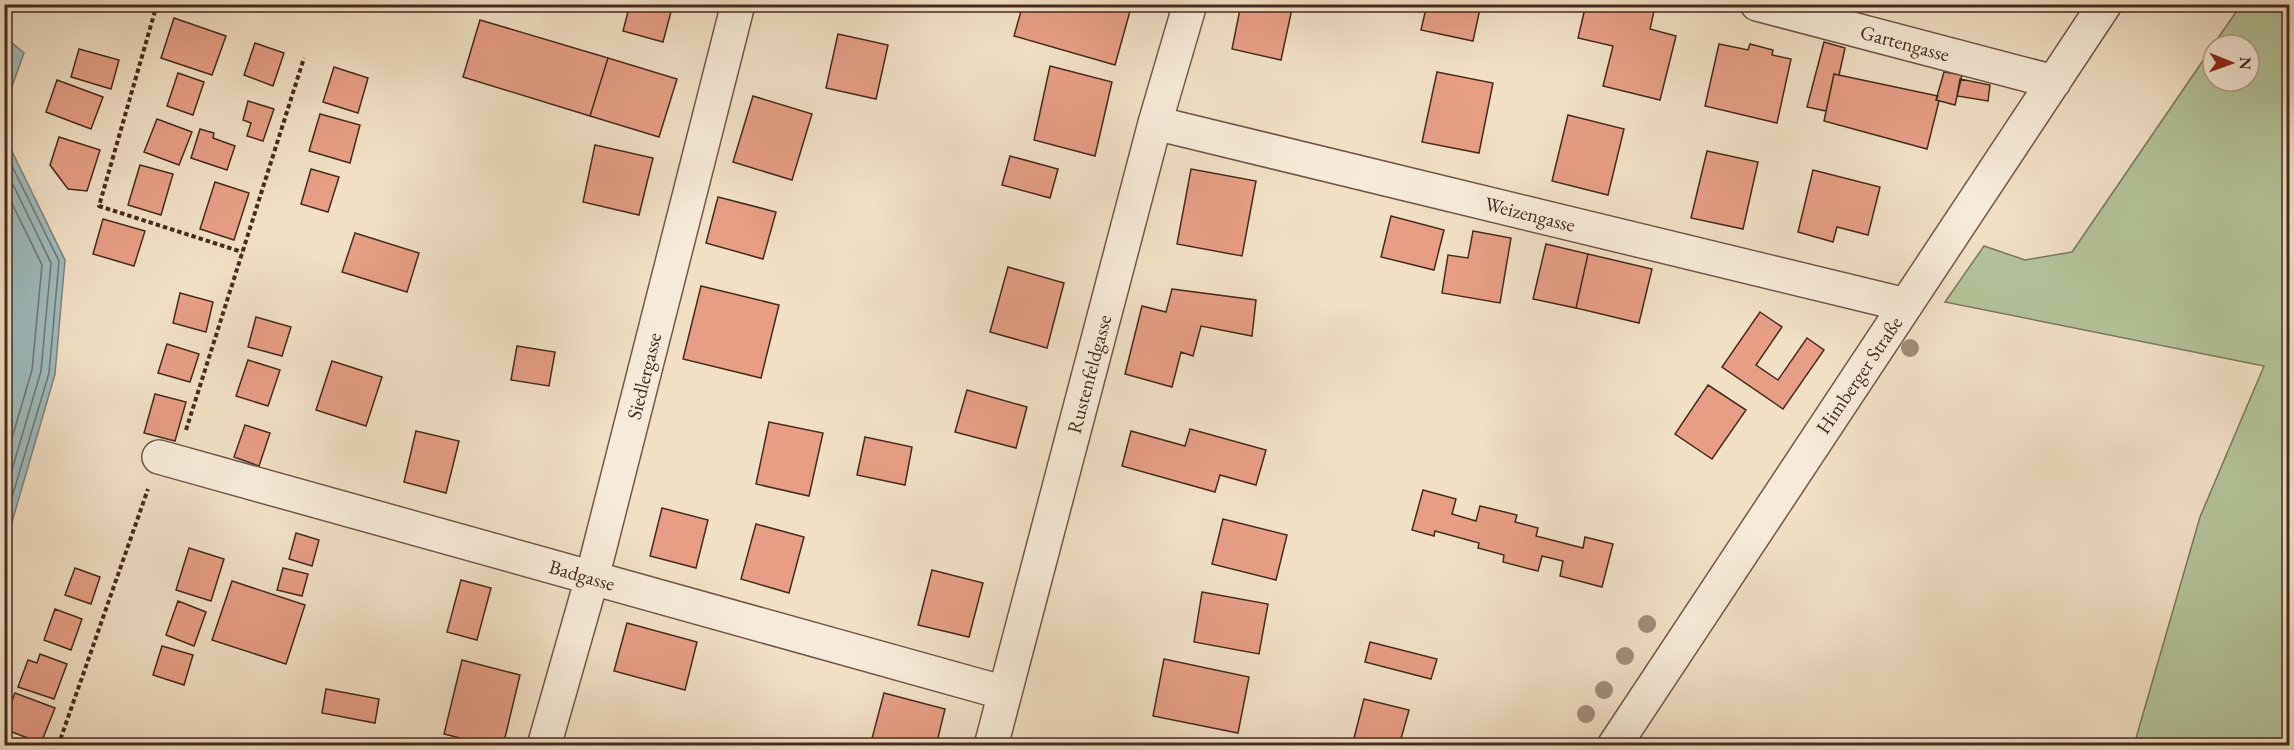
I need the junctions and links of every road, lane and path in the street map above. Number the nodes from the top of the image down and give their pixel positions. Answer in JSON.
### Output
{"nodes":[{"id":1,"x":738,"y":4,"type":"edge"},
{"id":2,"x":1190,"y":4,"type":"edge"},
{"id":3,"x":1756,"y":4,"type":"edge"},
{"id":4,"x":2105,"y":4,"type":"edge"},
{"id":5,"x":155,"y":11,"type":"dead end"},
{"id":6,"x":304,"y":57,"type":"dead end"},
{"id":7,"x":2054,"y":82,"type":"junction"},
{"id":8,"x":1155,"y":123,"type":"junction"},
{"id":9,"x":242,"y":252,"type":"junction"},
{"id":10,"x":1906,"y":305,"type":"junction"},
{"id":11,"x":168,"y":459,"type":"junction"},
{"id":12,"x":592,"y":578,"type":"junction"},
{"id":13,"x":1005,"y":693,"type":"junction"},
{"id":14,"x":58,"y":746,"type":"edge"},
{"id":15,"x":544,"y":746,"type":"edge"},
{"id":16,"x":991,"y":746,"type":"edge"},
{"id":17,"x":1614,"y":746,"type":"edge"}],
"edges":[{"from":1,"to":12,"type":"street","name":"Siedlergasse"},
{"from":2,"to":8,"type":"street","name":"Rustenfeldgasse"},
{"from":3,"to":7,"type":"street","name":"Gartengasse"},
{"from":4,"to":7,"type":"street","name":"Himberger Straße"},
{"from":5,"to":9,"type":"path"},
{"from":6,"to":9,"type":"path"},
{"from":7,"to":10,"type":"street","name":"Himberger Straße"},
{"from":8,"to":10,"type":"street","name":"Weizengasse"},
{"from":8,"to":13,"type":"street","name":"Rustenfeldgasse"},
{"from":9,"to":11,"type":"path"},
{"from":10,"to":17,"type":"street","name":"Himberger Straße"},
{"from":11,"to":12,"type":"street","name":"Badgasse"},
{"from":11,"to":14,"type":"path"},
{"from":12,"to":13,"type":"street","name":"Badgasse"},
{"from":12,"to":15,"type":"street","name":"Siedlergasse"},
{"from":13,"to":16,"type":"street","name":"Rustenfeldgasse"}]}
